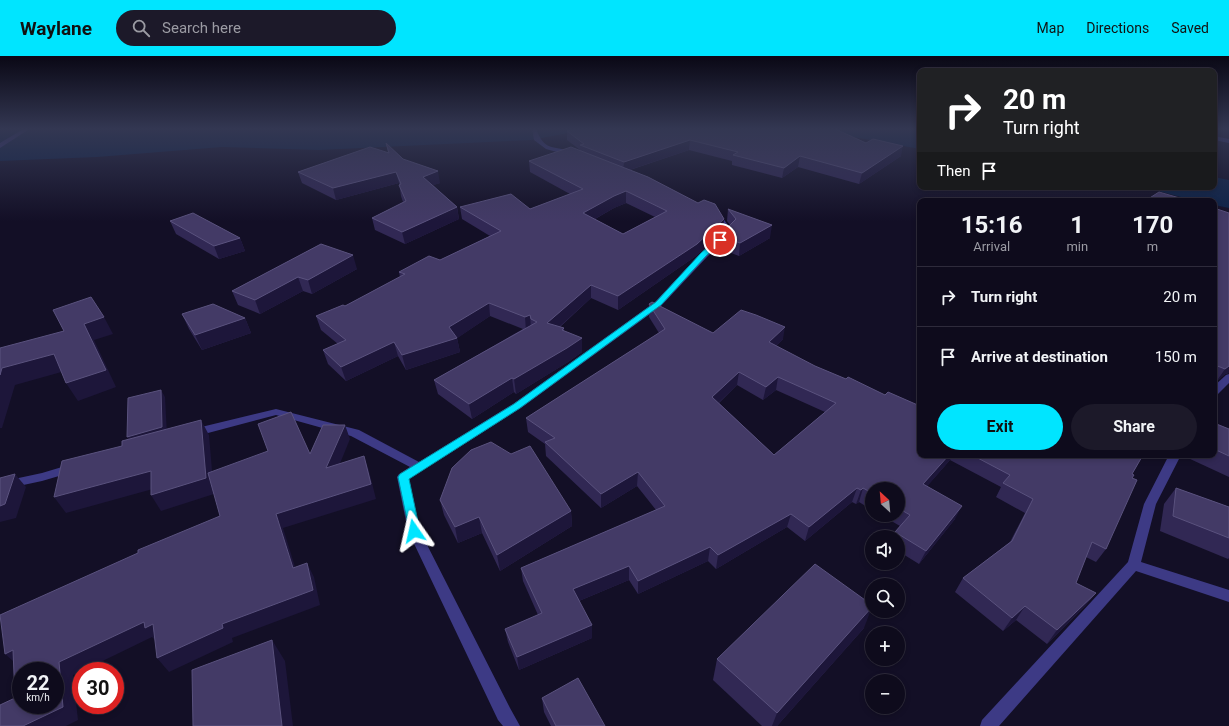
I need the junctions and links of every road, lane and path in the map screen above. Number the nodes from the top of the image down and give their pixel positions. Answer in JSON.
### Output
{"nodes":[{"id":1,"x":709,"y":210,"type":"edge"},
{"id":2,"x":1229,"y":377,"type":"edge"},
{"id":3,"x":1217,"y":389,"type":"edge"},
{"id":4,"x":180,"y":437,"type":"edge"},
{"id":5,"x":1173,"y":458,"type":"edge"},
{"id":6,"x":86,"y":464,"type":"edge"},
{"id":7,"x":420,"y":467,"type":"junction"},
{"id":8,"x":0,"y":486,"type":"edge"},
{"id":9,"x":1134,"y":565,"type":"junction"},
{"id":10,"x":1229,"y":596,"type":"edge"},
{"id":11,"x":512,"y":726,"type":"edge"},
{"id":12,"x":988,"y":726,"type":"edge"}],
"edges":[{"from":1,"to":7,"type":"street"},
{"from":2,"to":3,"type":"street"},
{"from":4,"to":7,"type":"street"},
{"from":5,"to":9,"type":"street"},
{"from":6,"to":8,"type":"street"},
{"from":7,"to":11,"type":"street"},
{"from":9,"to":10,"type":"street"},
{"from":9,"to":12,"type":"street"}]}
